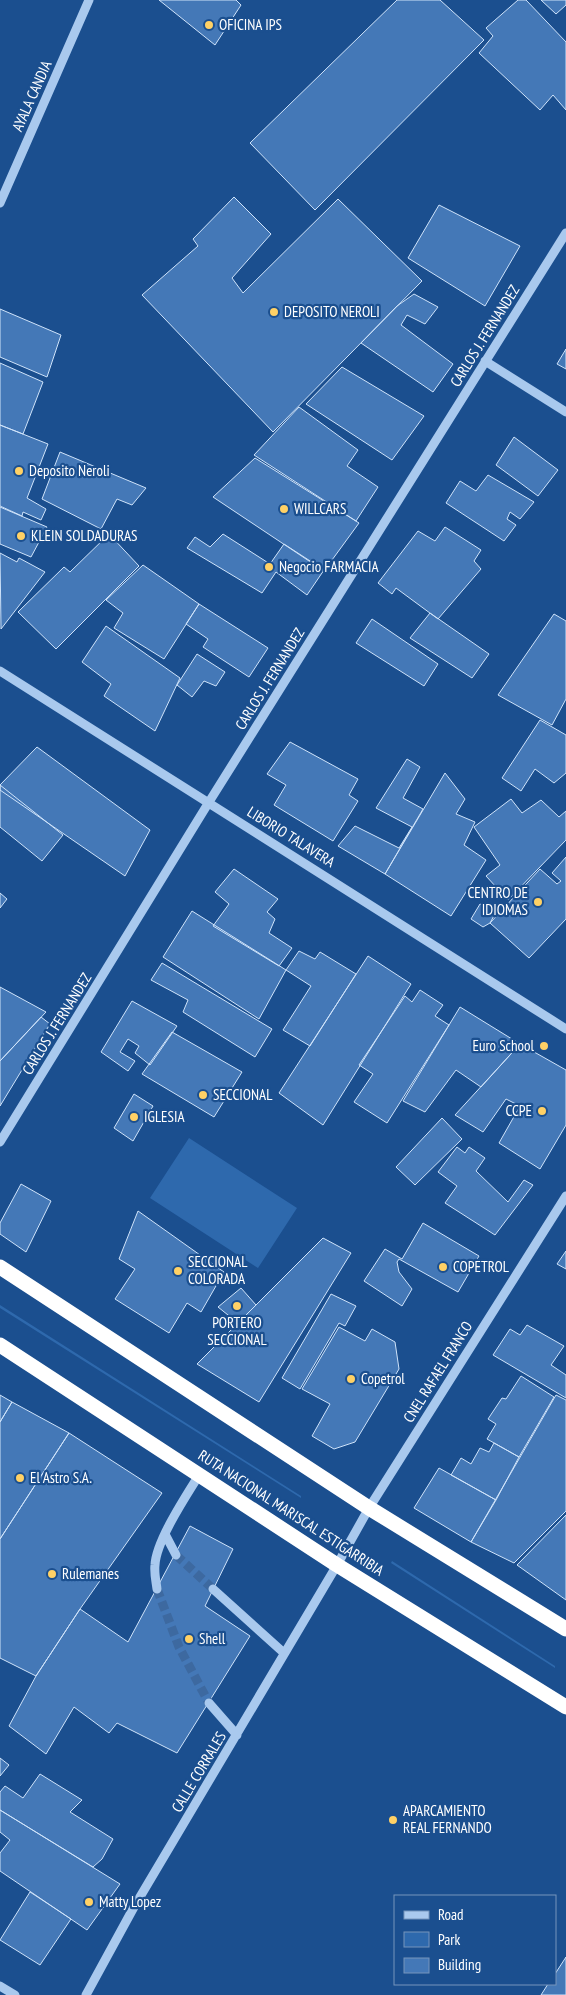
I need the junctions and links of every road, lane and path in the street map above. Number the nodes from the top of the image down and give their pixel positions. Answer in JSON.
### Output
{"nodes":[{"id":1,"x":89,"y":0,"type":"edge"},
{"id":2,"x":0,"y":203,"type":"edge"},
{"id":3,"x":566,"y":233,"type":"edge"},
{"id":4,"x":485,"y":361,"type":"junction"},
{"id":5,"x":566,"y":412,"type":"edge"},
{"id":6,"x":0,"y":671,"type":"edge"},
{"id":7,"x":209,"y":802,"type":"junction"},
{"id":8,"x":566,"y":1029,"type":"edge"},
{"id":9,"x":0,"y":1142,"type":"edge"},
{"id":10,"x":566,"y":1196,"type":"edge"},
{"id":11,"x":0,"y":1267,"type":"edge"},
{"id":12,"x":0,"y":1344,"type":"edge"},
{"id":13,"x":199,"y":1475,"type":"junction"},
{"id":14,"x":369,"y":1508,"type":"junction"},
{"id":15,"x":165,"y":1534,"type":"junction"},
{"id":16,"x":176,"y":1555,"type":"tunnel mouth"},
{"id":17,"x":338,"y":1565,"type":"junction"},
{"id":18,"x":157,"y":1589,"type":"tunnel mouth"},
{"id":19,"x":213,"y":1589,"type":"tunnel mouth"},
{"id":20,"x":566,"y":1629,"type":"edge"},
{"id":21,"x":284,"y":1653,"type":"junction"},
{"id":22,"x":209,"y":1703,"type":"tunnel mouth"},
{"id":23,"x":566,"y":1708,"type":"edge"},
{"id":24,"x":237,"y":1735,"type":"junction"},
{"id":25,"x":0,"y":1986,"type":"edge"},
{"id":26,"x":15,"y":1995,"type":"edge"},
{"id":27,"x":86,"y":1995,"type":"edge"}],
"edges":[{"from":1,"to":2,"type":"street","name":"AYALA CANDIA"},
{"from":3,"to":4,"type":"street","name":"CARLOS J. FERNANDEZ"},
{"from":4,"to":5,"type":"street"},
{"from":4,"to":7,"type":"street","name":"CARLOS J. FERNANDEZ"},
{"from":6,"to":7,"type":"street","name":"LIBORIO TALAVERA"},
{"from":7,"to":8,"type":"street","name":"LIBORIO TALAVERA"},
{"from":7,"to":9,"type":"street","name":"CARLOS J. FERNANDEZ"},
{"from":10,"to":14,"type":"street","name":"CNEL RAFAEL FRANCO"},
{"from":11,"to":14,"type":"highway"},
{"from":12,"to":13,"type":"highway","name":"RUTA NACIONAL MARISCAL ESTIGARRIBIA"},
{"from":13,"to":15,"type":"street"},
{"from":13,"to":17,"type":"highway","name":"RUTA NACIONAL MARISCAL ESTIGARRIBIA"},
{"from":14,"to":17,"type":"street","name":"CNEL RAFAEL FRANCO"},
{"from":14,"to":20,"type":"highway"},
{"from":15,"to":16,"type":"street"},
{"from":15,"to":18,"type":"street"},
{"from":17,"to":21,"type":"street","name":"CALLE CORRALES"},
{"from":17,"to":23,"type":"highway","name":"RUTA NACIONAL MARISCAL ESTIGARRIBIA"},
{"from":19,"to":21,"type":"street"},
{"from":21,"to":24,"type":"street","name":"CALLE CORRALES"},
{"from":22,"to":24,"type":"street"},
{"from":24,"to":27,"type":"street","name":"CALLE CORRALES"},
{"from":25,"to":26,"type":"street"}]}
